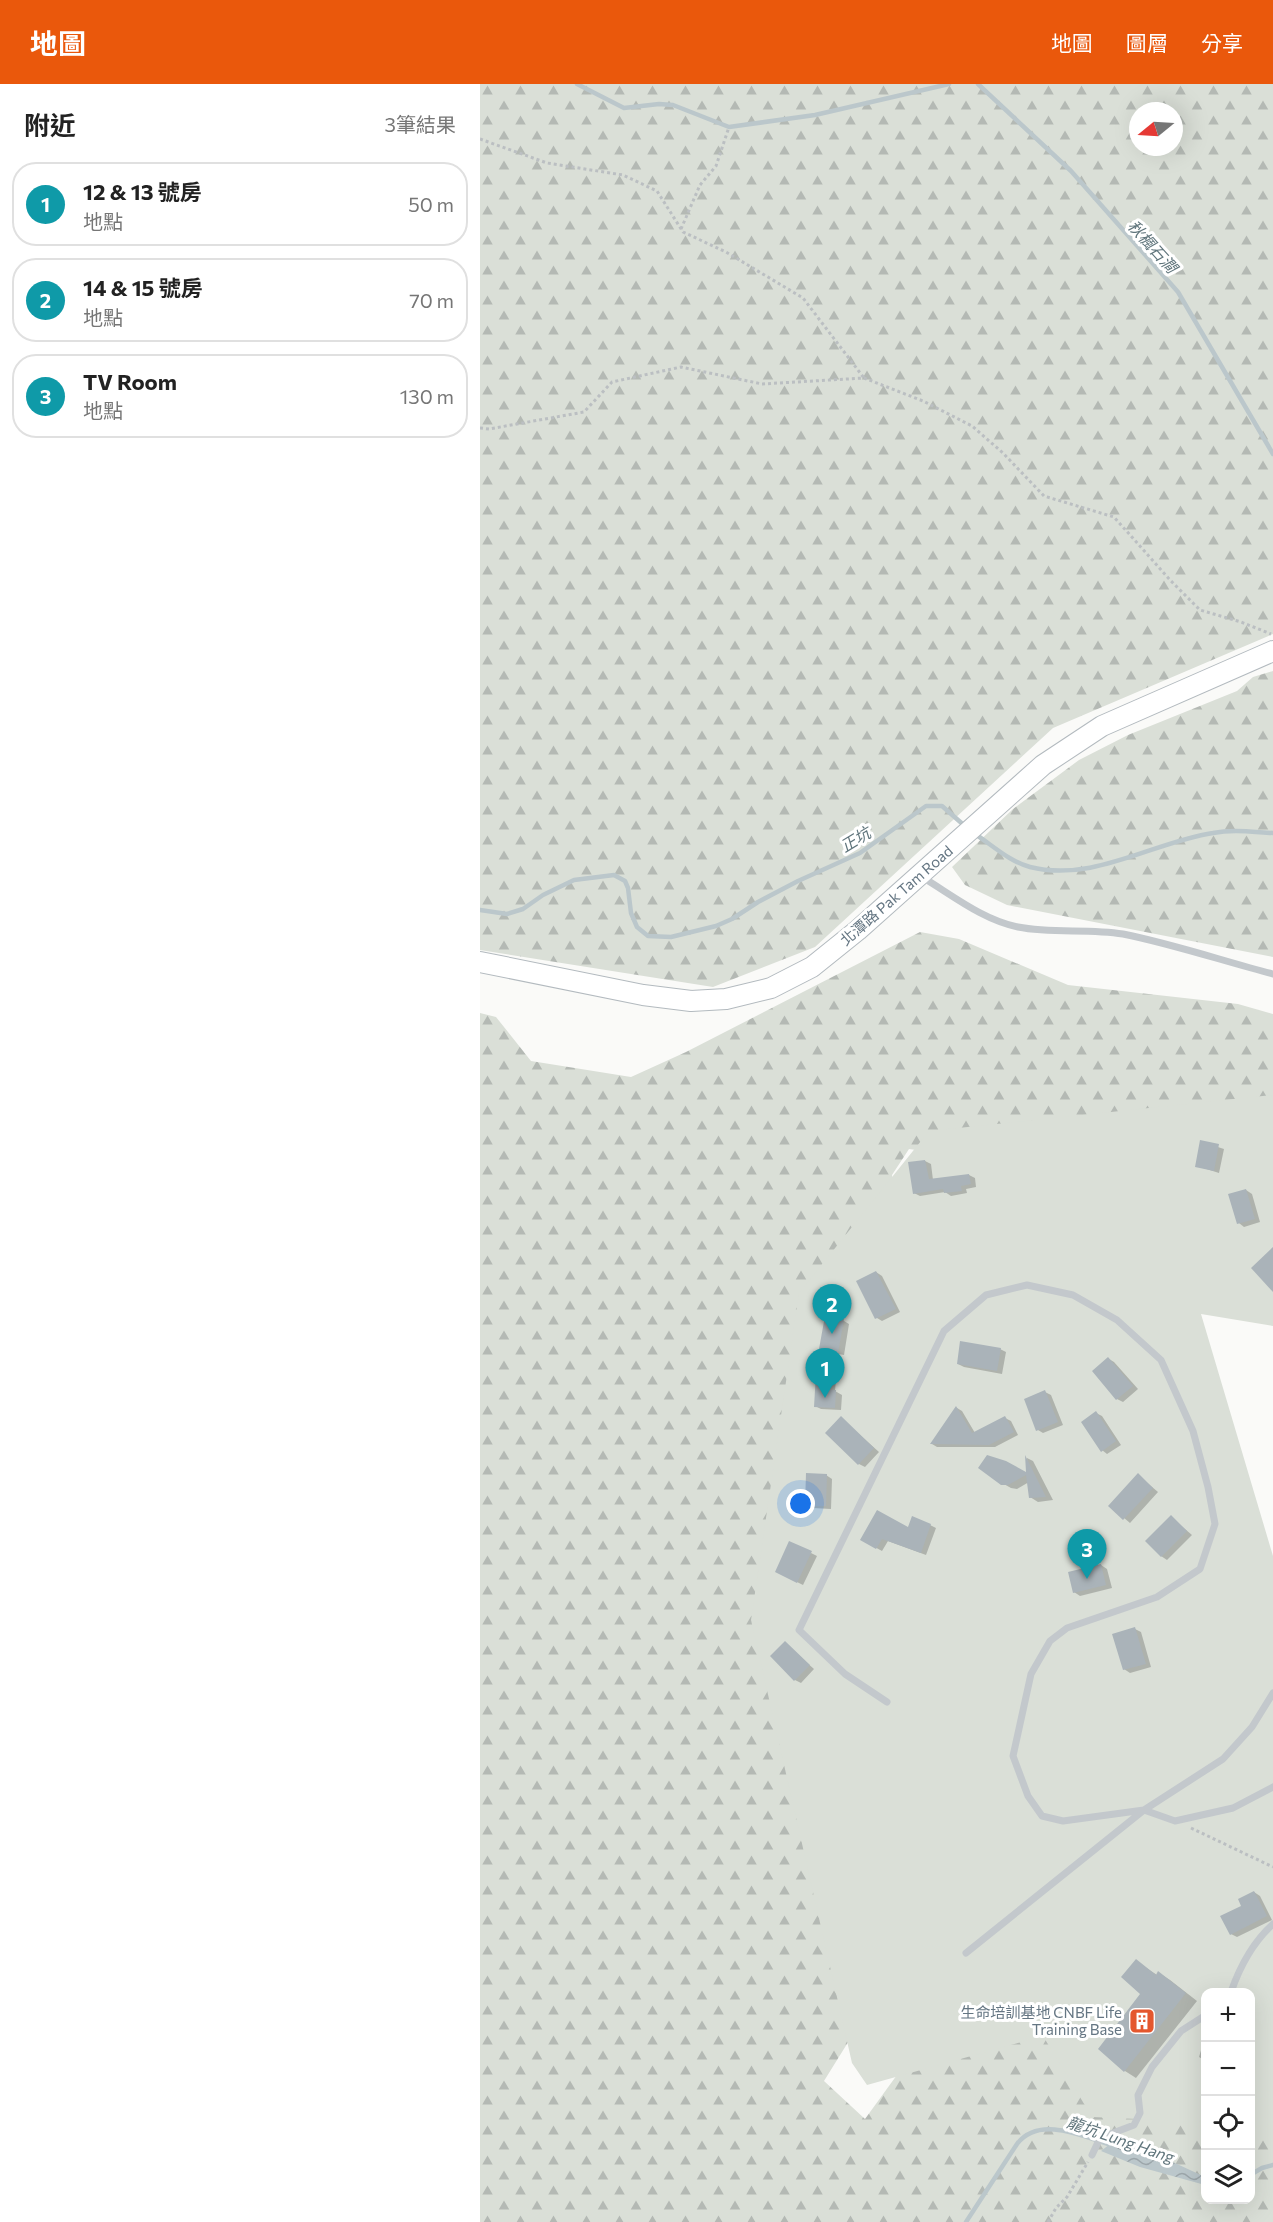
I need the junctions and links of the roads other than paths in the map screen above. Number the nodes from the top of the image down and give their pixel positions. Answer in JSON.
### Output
{"nodes":[{"id":1,"x":1273,"y":651,"type":"edge"},
{"id":2,"x":919,"y":875,"type":"junction"},
{"id":3,"x":480,"y":962,"type":"edge"},
{"id":4,"x":1273,"y":974,"type":"edge"},
{"id":5,"x":1273,"y":1693,"type":"edge"},
{"id":6,"x":887,"y":1702,"type":"dead end"},
{"id":7,"x":1273,"y":1787,"type":"edge"},
{"id":8,"x":1144,"y":1810,"type":"junction"},
{"id":9,"x":1273,"y":1924,"type":"edge"},
{"id":10,"x":966,"y":1953,"type":"dead end"},
{"id":11,"x":1234,"y":1988,"type":"edge"},
{"id":12,"x":1201,"y":2018,"type":"edge"},
{"id":13,"x":1092,"y":2155,"type":"road end"}],
"edges":[{"from":1,"to":2,"type":"street","name":"北潭路 Pak Tam Road"},
{"from":2,"to":3,"type":"street","name":"北潭路 Pak Tam Road"},
{"from":2,"to":4,"type":"lane"},
{"from":5,"to":8,"type":"lane"},
{"from":6,"to":8,"type":"lane"},
{"from":7,"to":8,"type":"lane"},
{"from":8,"to":10,"type":"lane"},
{"from":9,"to":11,"type":"lane"},
{"from":12,"to":13,"type":"lane"}]}
